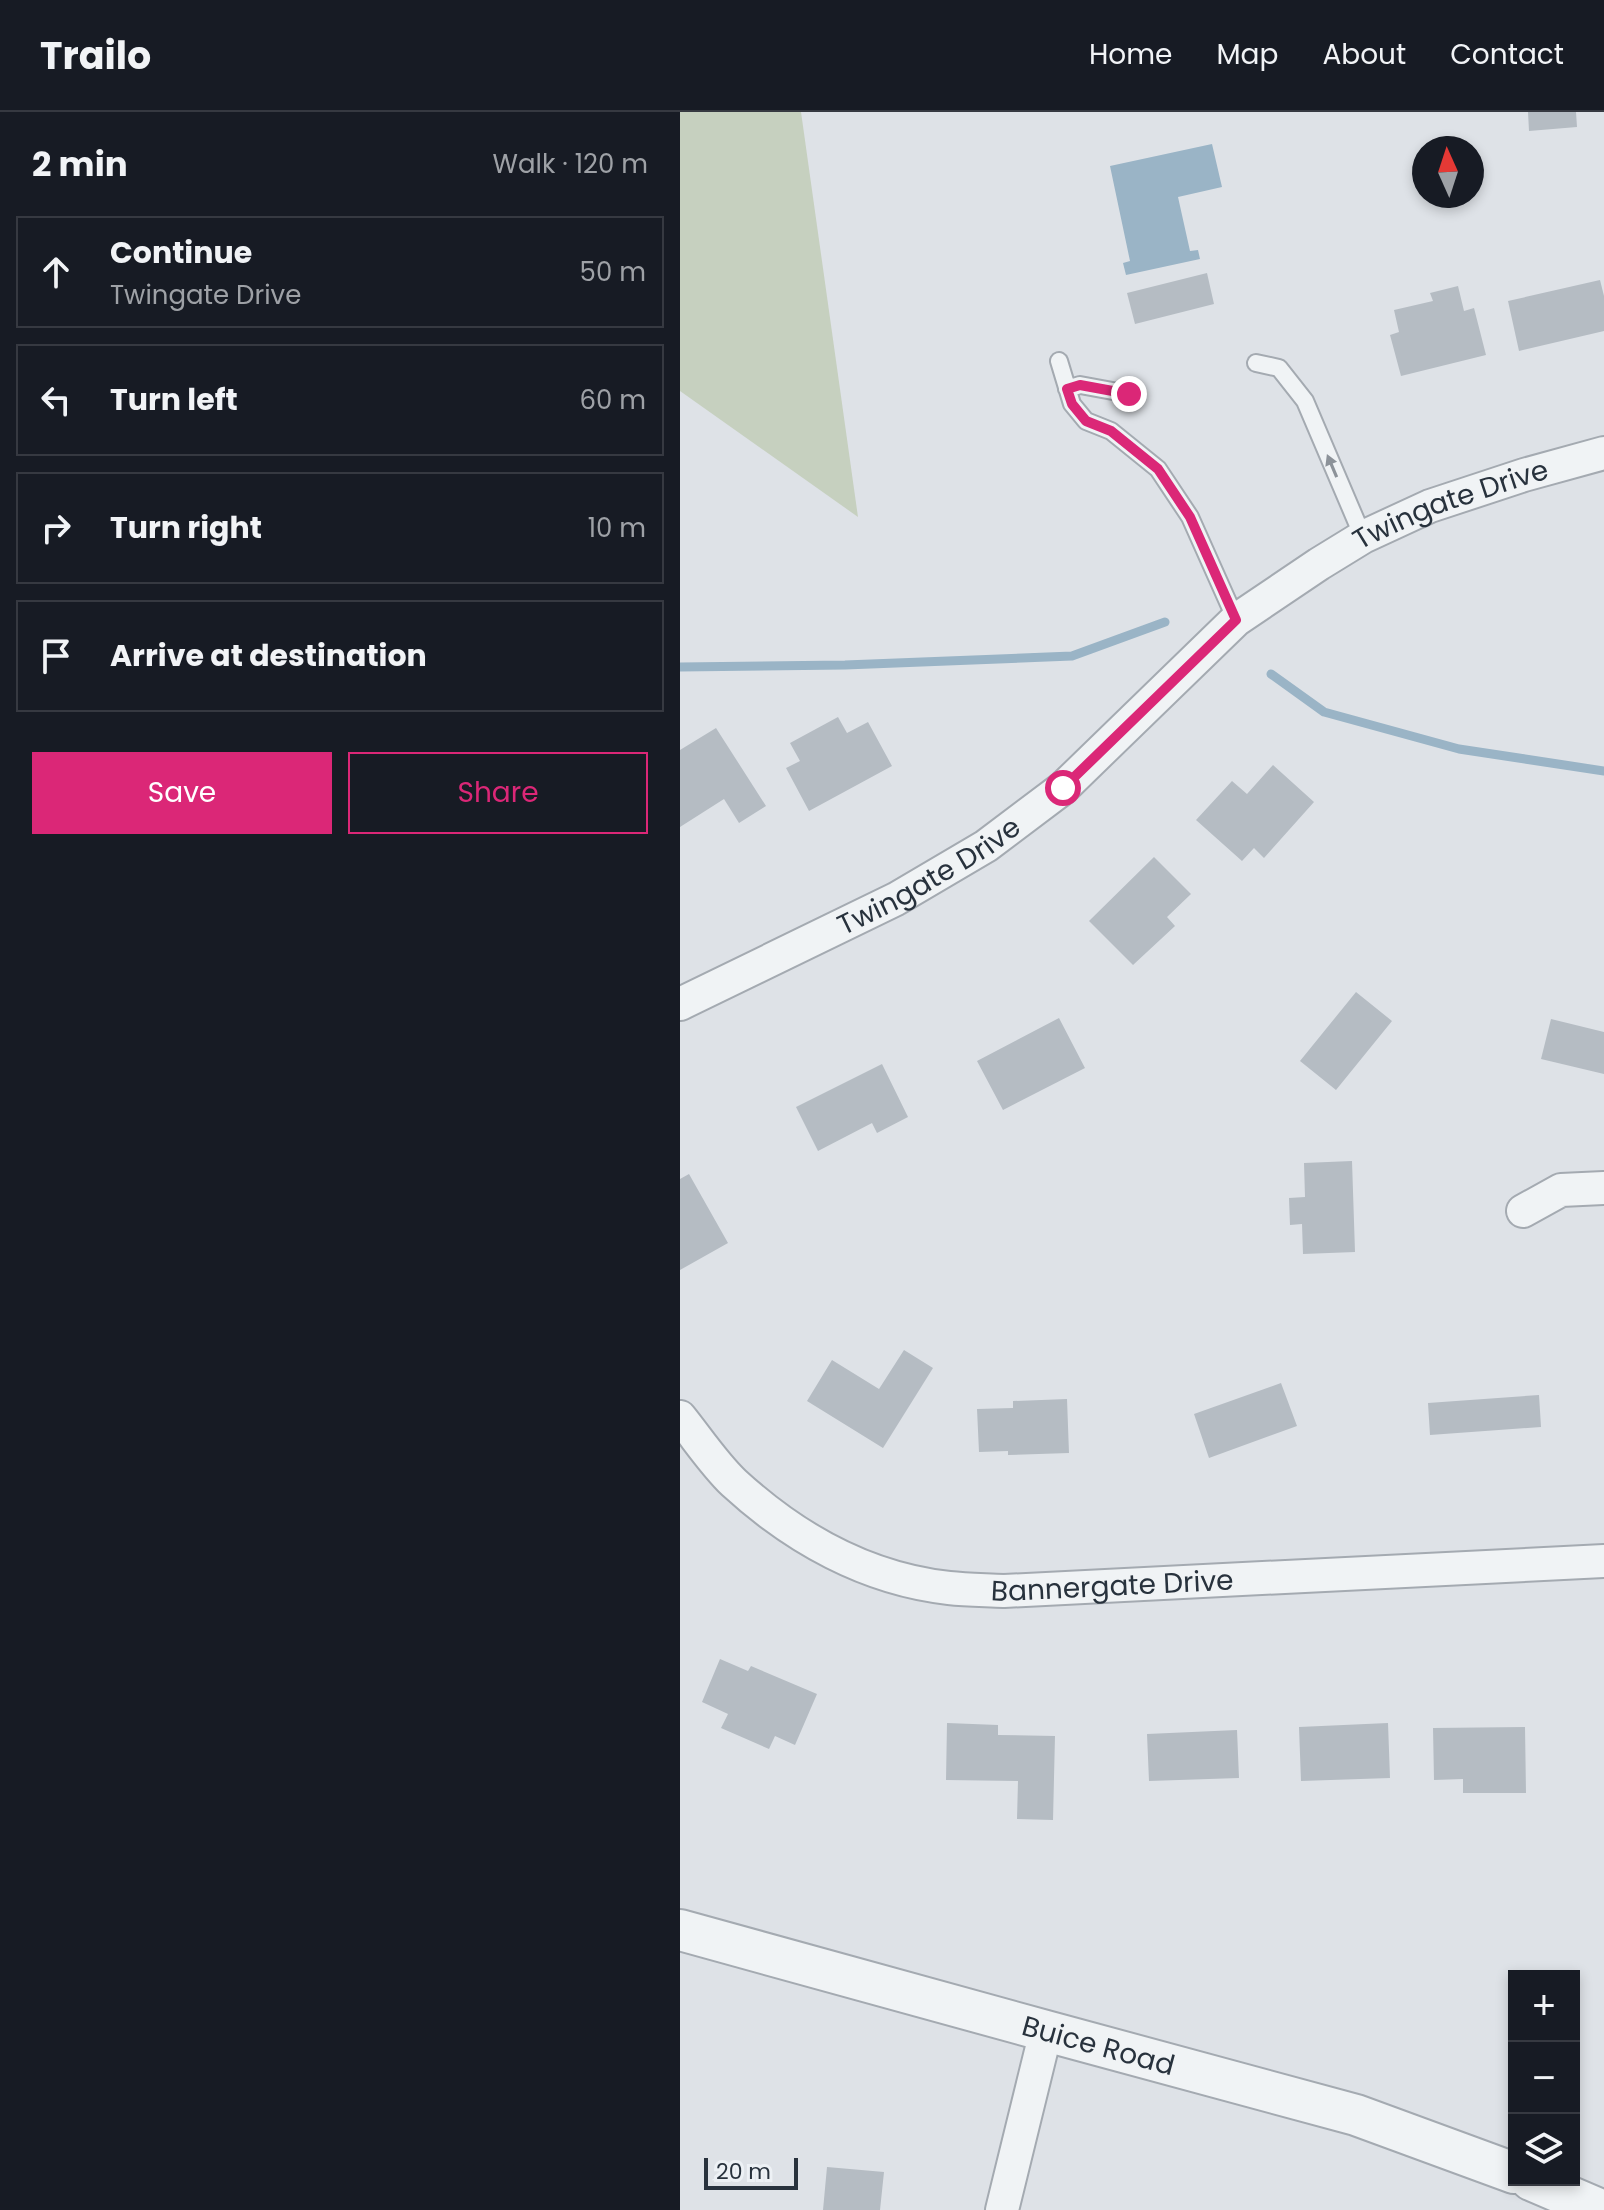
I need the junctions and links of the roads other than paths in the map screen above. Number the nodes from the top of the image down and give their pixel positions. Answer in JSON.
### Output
{"nodes":[{"id":1,"x":1059,"y":361,"type":"dead end"},
{"id":2,"x":1256,"y":363,"type":"dead end"},
{"id":3,"x":1067,"y":389,"type":"junction"},
{"id":4,"x":1129,"y":394,"type":"dead end"},
{"id":5,"x":1604,"y":453,"type":"edge"},
{"id":6,"x":1363,"y":537,"type":"junction"},
{"id":7,"x":1236,"y":620,"type":"junction"},
{"id":8,"x":680,"y":1004,"type":"edge"},
{"id":9,"x":1604,"y":1188,"type":"edge"},
{"id":10,"x":1523,"y":1211,"type":"dead end"},
{"id":11,"x":680,"y":1417,"type":"edge"},
{"id":12,"x":1604,"y":1561,"type":"edge"},
{"id":13,"x":680,"y":1930,"type":"edge"},
{"id":14,"x":1046,"y":2031,"type":"junction"},
{"id":15,"x":1508,"y":2171,"type":"edge"},
{"id":16,"x":1545,"y":2186,"type":"edge"},
{"id":17,"x":1002,"y":2210,"type":"edge"},
{"id":18,"x":1601,"y":2210,"type":"edge"}],
"edges":[{"from":1,"to":3,"type":"lane"},
{"from":6,"to":2,"type":"lane","one_way":true},
{"from":3,"to":4,"type":"lane"},
{"from":3,"to":7,"type":"lane"},
{"from":5,"to":6,"type":"street","name":"Twingate Drive"},
{"from":6,"to":7,"type":"street","name":"Twingate Drive"},
{"from":7,"to":8,"type":"street","name":"Twingate Drive"},
{"from":9,"to":10,"type":"street"},
{"from":11,"to":12,"type":"street","name":"Bannergate Drive"},
{"from":13,"to":14,"type":"street","name":"Buice Road"},
{"from":14,"to":15,"type":"street","name":"Buice Road"},
{"from":14,"to":17,"type":"street"},
{"from":16,"to":18,"type":"street"}]}
